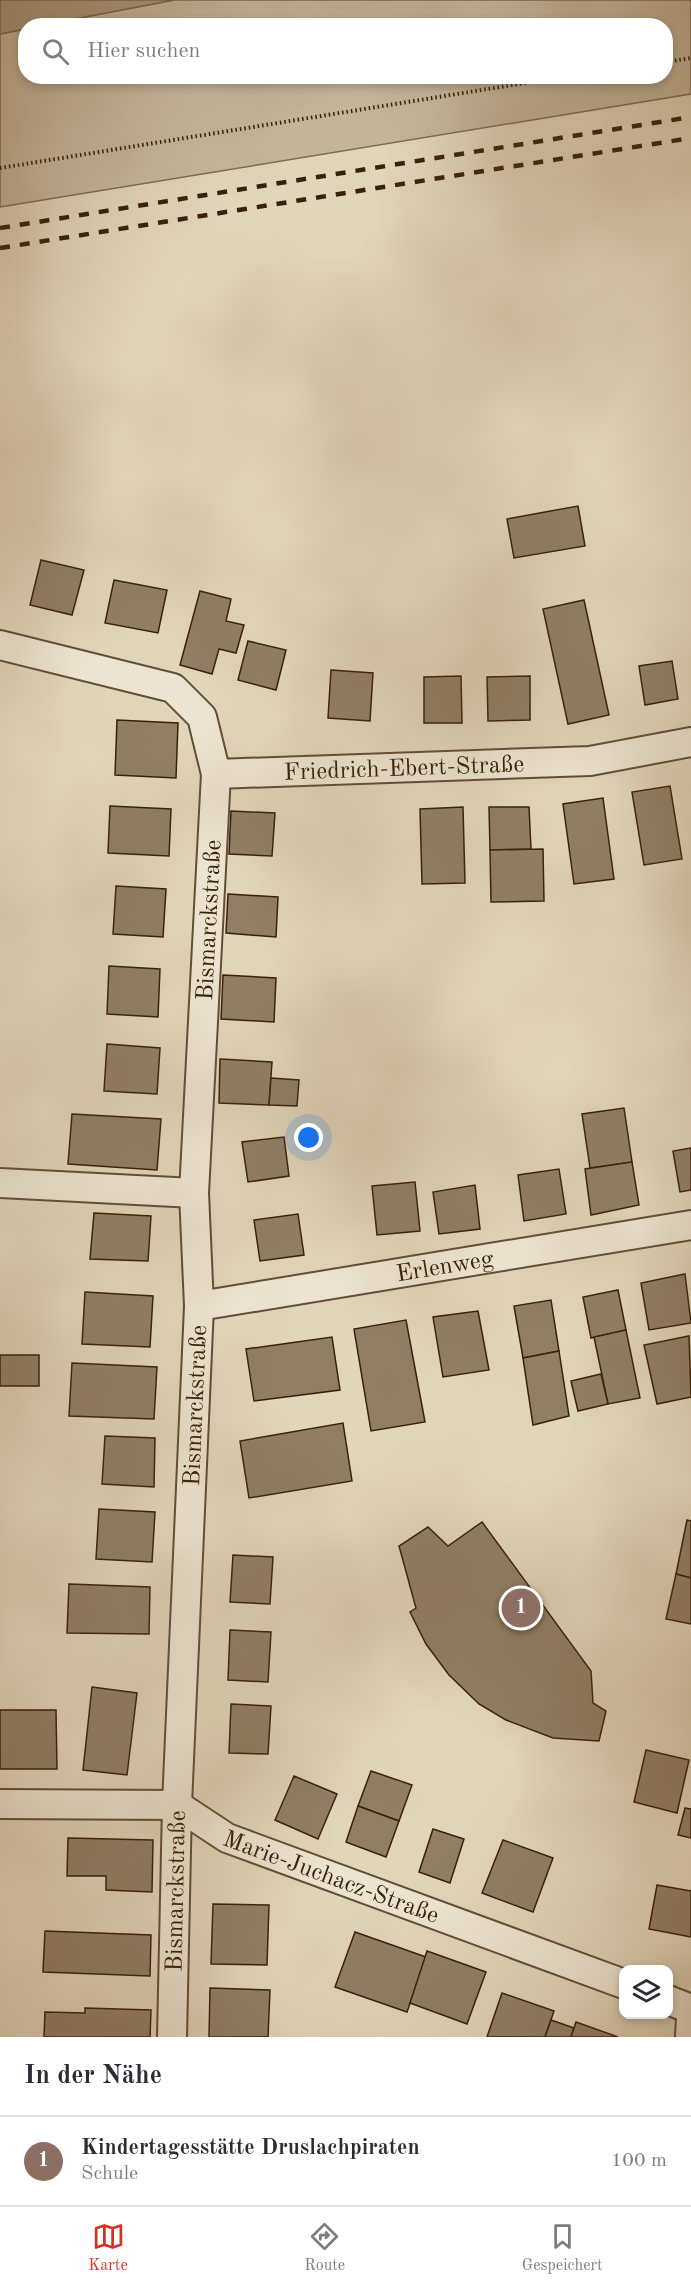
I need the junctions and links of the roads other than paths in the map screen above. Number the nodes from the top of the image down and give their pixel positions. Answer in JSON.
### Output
{"nodes":[{"id":1,"x":0,"y":645,"type":"edge"},
{"id":2,"x":691,"y":742,"type":"edge"},
{"id":3,"x":216,"y":774,"type":"junction"},
{"id":4,"x":0,"y":1183,"type":"edge"},
{"id":5,"x":194,"y":1193,"type":"junction"},
{"id":6,"x":691,"y":1225,"type":"edge"},
{"id":7,"x":199,"y":1306,"type":"junction"},
{"id":8,"x":0,"y":1804,"type":"edge"},
{"id":9,"x":177,"y":1805,"type":"junction"},
{"id":10,"x":619,"y":1982,"type":"edge"},
{"id":11,"x":673,"y":2001,"type":"edge"},
{"id":12,"x":691,"y":2008,"type":"edge"},
{"id":13,"x":691,"y":2018,"type":"edge"},
{"id":14,"x":172,"y":2037,"type":"edge"},
{"id":15,"x":690,"y":2037,"type":"edge"}],
"edges":[{"from":1,"to":3,"type":"street"},
{"from":2,"to":3,"type":"street","name":"Friedrich-Ebert-Straße"},
{"from":3,"to":5,"type":"street","name":"Bismarckstraße"},
{"from":4,"to":5,"type":"street"},
{"from":5,"to":7,"type":"street","name":"Bismarckstraße"},
{"from":6,"to":7,"type":"street","name":"Erlenweg"},
{"from":7,"to":9,"type":"street","name":"Bismarckstraße"},
{"from":8,"to":9,"type":"street"},
{"from":9,"to":10,"type":"street","name":"Marie-Juchacz-Straße"},
{"from":9,"to":14,"type":"street","name":"Bismarckstraße"},
{"from":11,"to":12,"type":"street"},
{"from":13,"to":15,"type":"street"}]}
